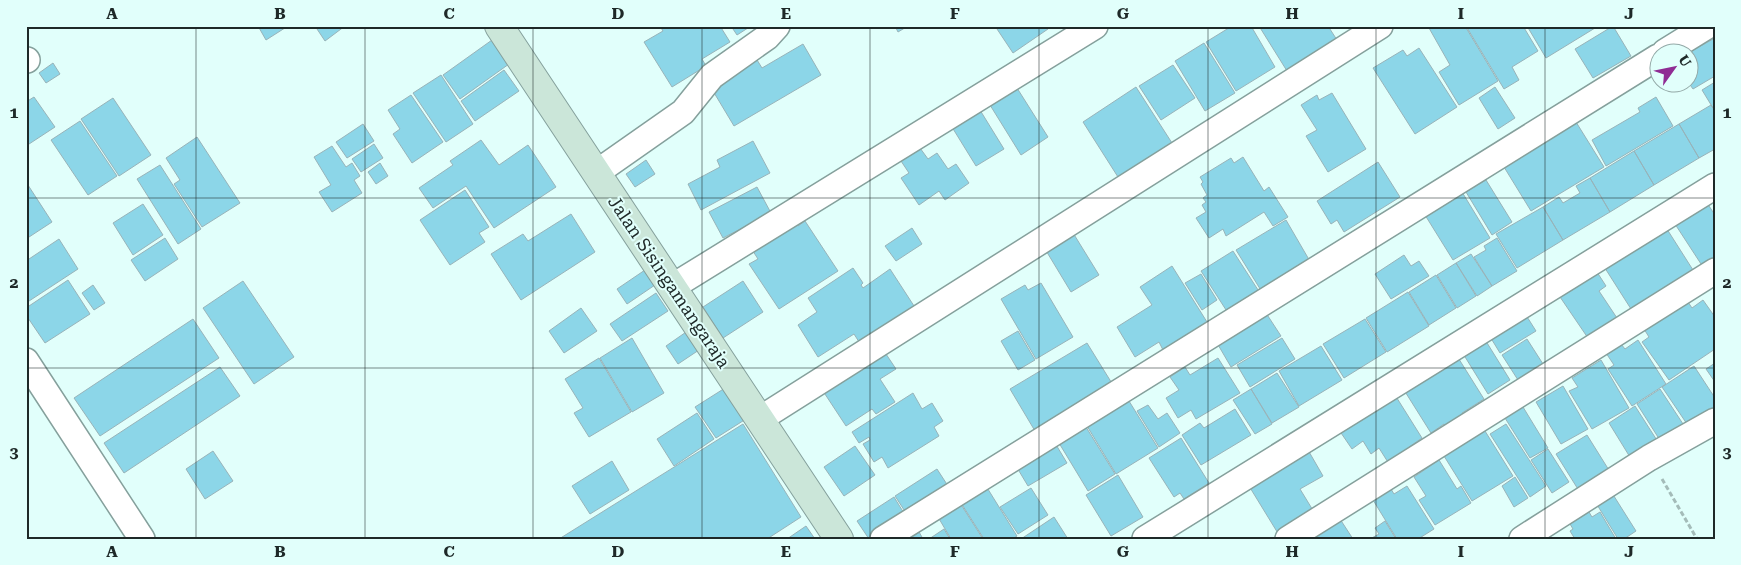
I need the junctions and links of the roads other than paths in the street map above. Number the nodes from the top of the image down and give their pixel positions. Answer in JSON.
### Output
{"nodes":[{"id":1,"x":499,"y":26,"type":"edge"},
{"id":2,"x":777,"y":26,"type":"edge"},
{"id":3,"x":1095,"y":26,"type":"edge"},
{"id":4,"x":1380,"y":26,"type":"edge"},
{"id":5,"x":1707,"y":26,"type":"edge"},
{"id":6,"x":1681,"y":42,"type":"edge"},
{"id":7,"x":1648,"y":62,"type":"edge"},
{"id":8,"x":596,"y":173,"type":"junction"},
{"id":9,"x":1715,"y":186,"type":"edge"},
{"id":10,"x":1715,"y":271,"type":"edge"},
{"id":11,"x":672,"y":287,"type":"junction"},
{"id":12,"x":26,"y":361,"type":"edge"},
{"id":13,"x":760,"y":419,"type":"junction"},
{"id":14,"x":1715,"y":422,"type":"edge"},
{"id":15,"x":142,"y":539,"type":"edge"},
{"id":16,"x":839,"y":539,"type":"edge"},
{"id":17,"x":883,"y":539,"type":"edge"},
{"id":18,"x":1145,"y":539,"type":"edge"},
{"id":19,"x":1288,"y":539,"type":"edge"},
{"id":20,"x":1522,"y":539,"type":"edge"}],
"edges":[{"from":1,"to":8,"type":"street","name":"Jalan Sisingamangaraja"},
{"from":2,"to":8,"type":"street"},
{"from":3,"to":11,"type":"street"},
{"from":4,"to":13,"type":"street"},
{"from":5,"to":6,"type":"street"},
{"from":7,"to":17,"type":"street"},
{"from":8,"to":11,"type":"street","name":"Jalan Sisingamangaraja"},
{"from":9,"to":18,"type":"street"},
{"from":10,"to":19,"type":"street"},
{"from":11,"to":13,"type":"street","name":"Jalan Sisingamangaraja"},
{"from":12,"to":15,"type":"street"},
{"from":13,"to":16,"type":"street","name":"Jalan Sisingamangaraja"},
{"from":14,"to":20,"type":"street"}]}
